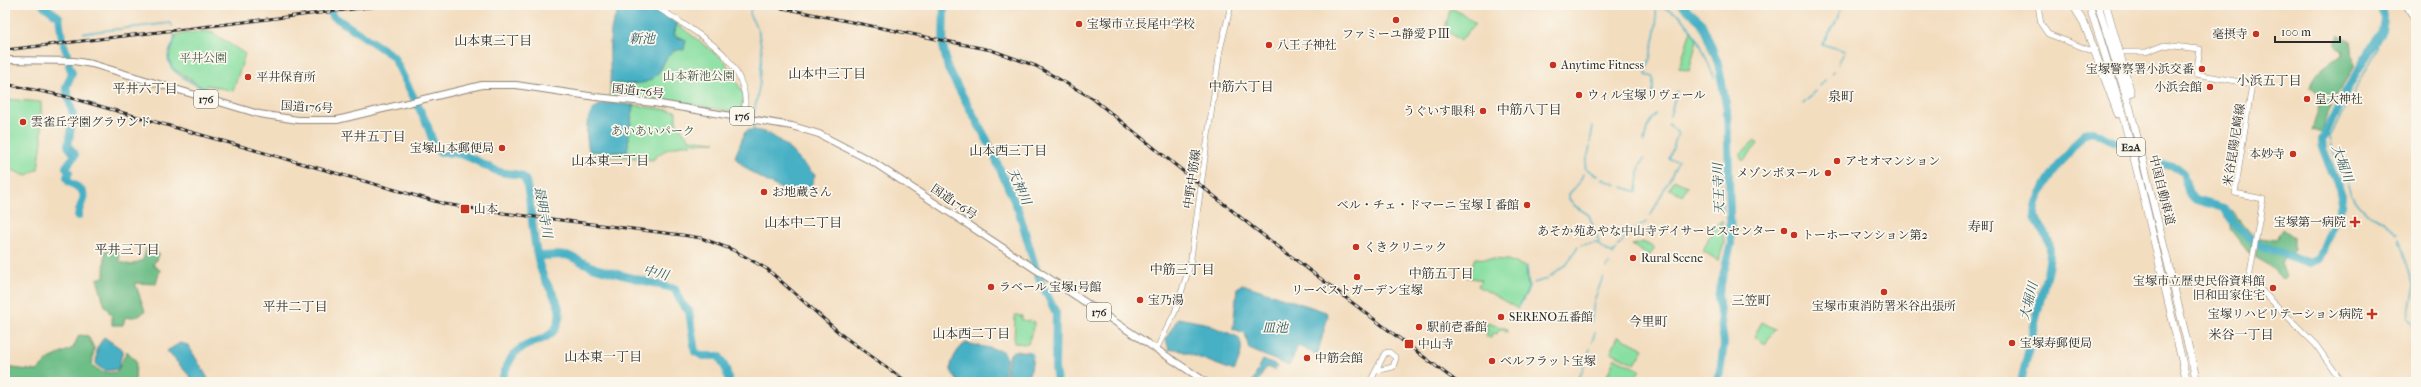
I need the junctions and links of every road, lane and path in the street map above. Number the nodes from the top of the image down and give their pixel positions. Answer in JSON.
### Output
{"nodes":[{"id":1,"x":653,"y":5,"type":"edge"},
{"id":2,"x":1230,"y":5,"type":"edge"},
{"id":3,"x":2038,"y":5,"type":"edge"},
{"id":4,"x":2073,"y":5,"type":"edge"},
{"id":5,"x":2089,"y":5,"type":"edge"},
{"id":6,"x":2098,"y":5,"type":"edge"},
{"id":7,"x":2106,"y":5,"type":"edge"},
{"id":8,"x":2406,"y":5,"type":"edge"},
{"id":9,"x":2411,"y":5,"type":"edge"},
{"id":10,"x":2416,"y":12,"type":"edge"},
{"id":11,"x":2416,"y":22,"type":"edge"},
{"id":12,"x":2092,"y":51,"type":"dead end"},
{"id":13,"x":2124,"y":52,"type":"dead end"},
{"id":14,"x":5,"y":60,"type":"edge"},
{"id":15,"x":742,"y":116,"type":"junction"},
{"id":16,"x":2134,"y":159,"type":"junction"},
{"id":17,"x":2149,"y":180,"type":"junction"},
{"id":18,"x":1156,"y":350,"type":"junction"},
{"id":19,"x":1376,"y":371,"type":"dead end"},
{"id":20,"x":1206,"y":382,"type":"edge"},
{"id":21,"x":1370,"y":382,"type":"edge"},
{"id":22,"x":2187,"y":382,"type":"edge"},
{"id":23,"x":2197,"y":382,"type":"edge"},
{"id":24,"x":2342,"y":382,"type":"edge"}],
"edges":[{"from":1,"to":15,"type":"main road"},
{"from":2,"to":18,"type":"main road","name":"中野中筋線"},
{"from":3,"to":12,"type":"main road"},
{"from":4,"to":16,"type":"highway"},
{"from":5,"to":16,"type":"highway","name":"中国自動車道","number":"E2A"},
{"from":6,"to":17,"type":"highway","name":"中国自動車道","number":"E2A"},
{"from":7,"to":17,"type":"highway"},
{"from":8,"to":11,"type":"main road"},
{"from":9,"to":10,"type":"highway"},
{"from":13,"to":24,"type":"main road","name":"米谷昆陽尼崎線"},
{"from":14,"to":15,"type":"highway","name":"国道176号","number":"176"},
{"from":15,"to":18,"type":"highway","name":"国道176号","number":"176"},
{"from":16,"to":22,"type":"highway","name":"中国自動車道","number":"E2A"},
{"from":17,"to":23,"type":"highway","name":"中国自動車道","number":"E2A"},
{"from":18,"to":20,"type":"highway","name":"国道176号","number":"176"},
{"from":19,"to":21,"type":"main road"}]}
